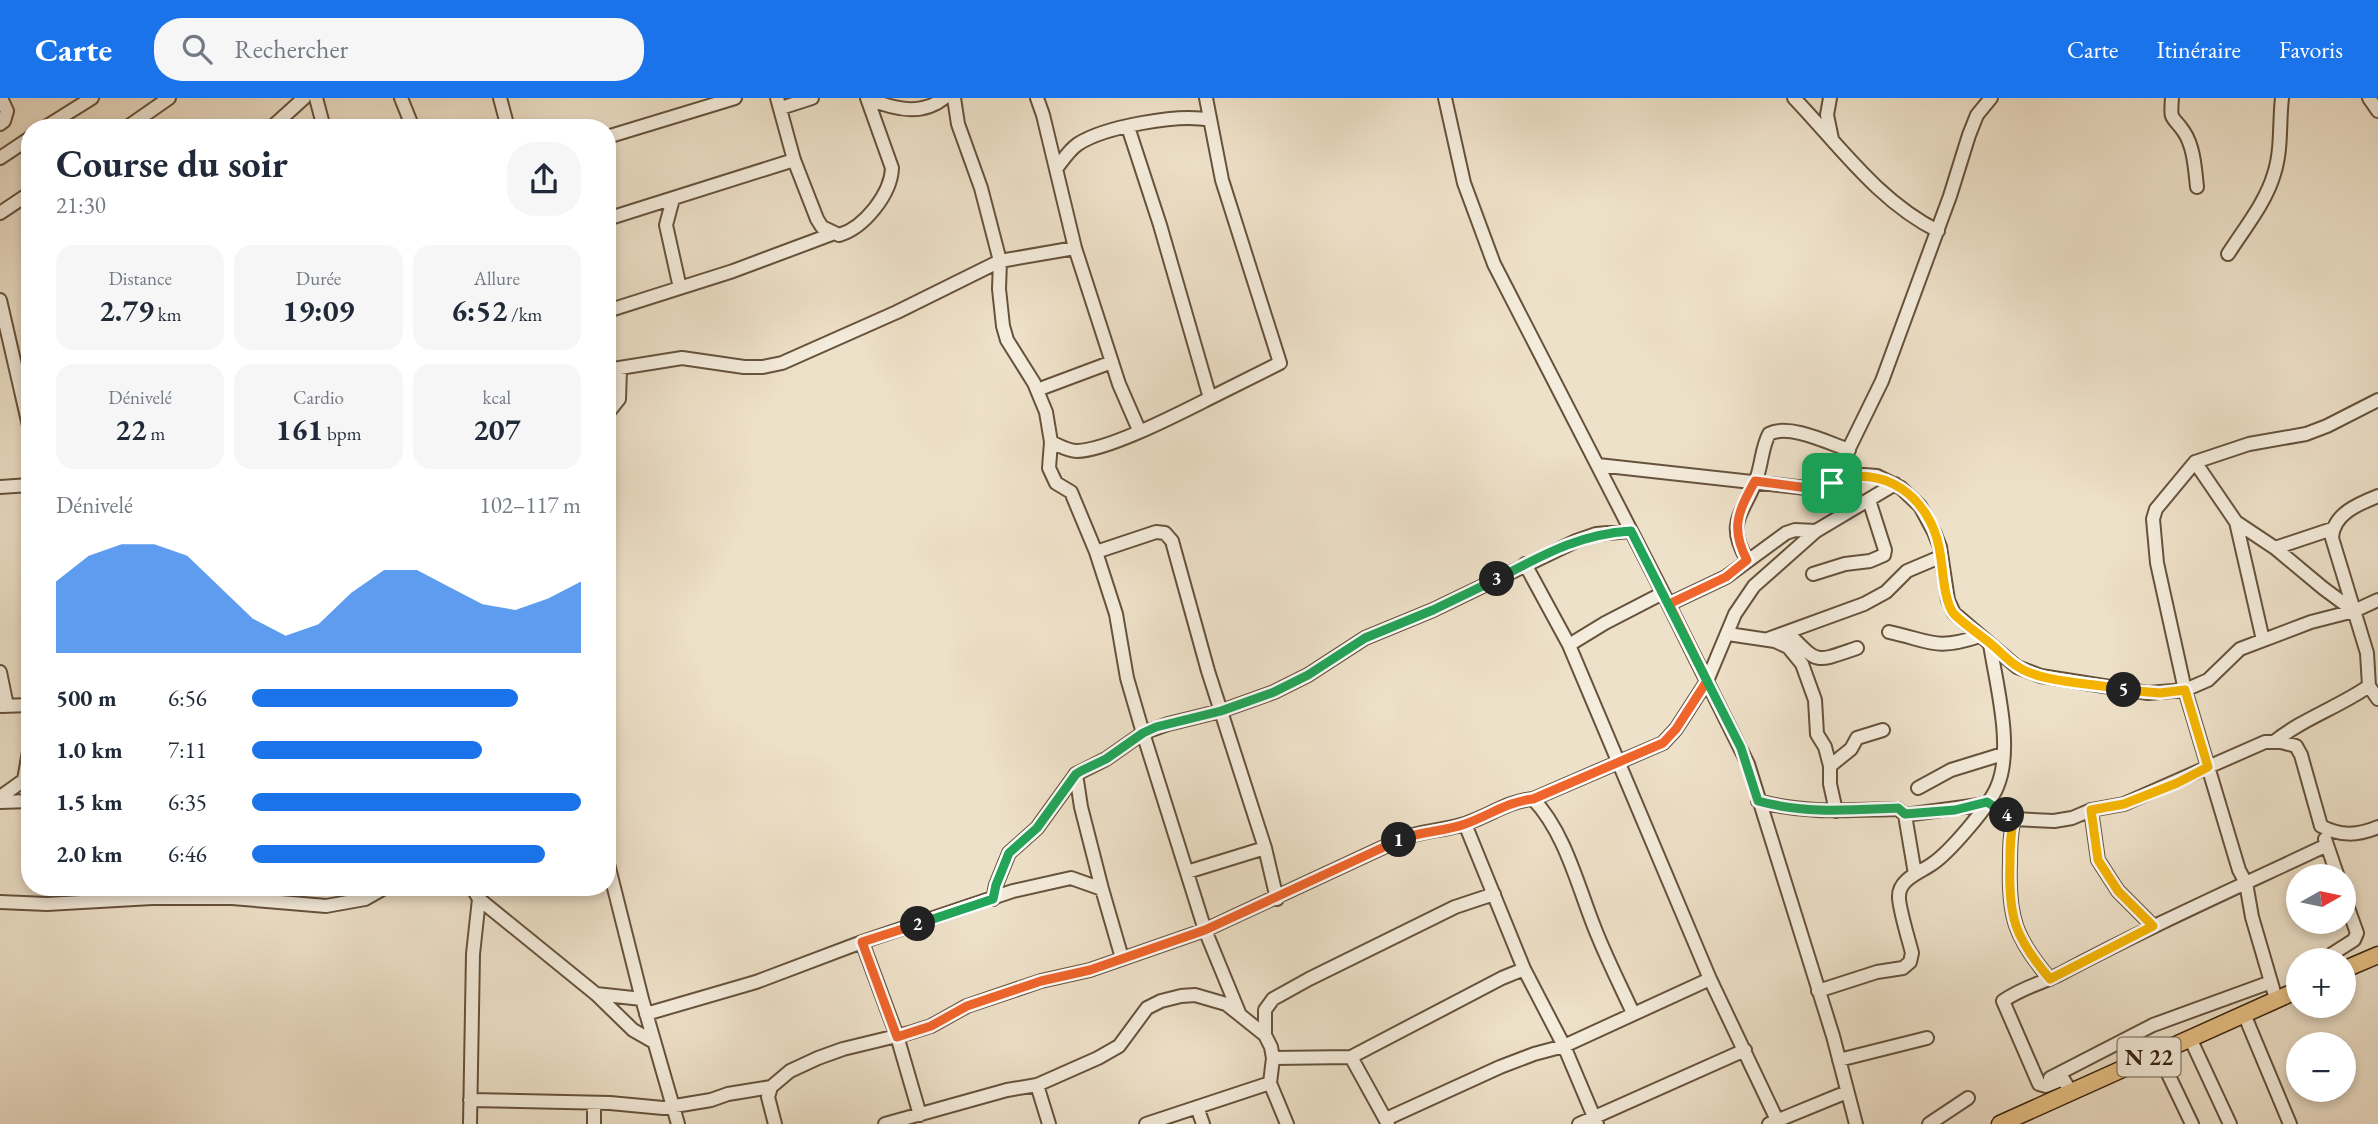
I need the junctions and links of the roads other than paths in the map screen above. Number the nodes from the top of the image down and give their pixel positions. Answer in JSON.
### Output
{"nodes":[{"id":1,"x":1,"y":98,"type":"edge"},
{"id":2,"x":64,"y":98,"type":"edge"},
{"id":3,"x":92,"y":98,"type":"edge"},
{"id":4,"x":169,"y":98,"type":"edge"},
{"id":5,"x":304,"y":98,"type":"edge"},
{"id":6,"x":316,"y":98,"type":"edge"},
{"id":7,"x":401,"y":98,"type":"edge"},
{"id":8,"x":500,"y":98,"type":"edge"},
{"id":9,"x":735,"y":98,"type":"edge"},
{"id":10,"x":812,"y":98,"type":"edge"},
{"id":11,"x":867,"y":98,"type":"edge"},
{"id":12,"x":944,"y":98,"type":"edge"},
{"id":13,"x":954,"y":98,"type":"edge"},
{"id":14,"x":1037,"y":98,"type":"edge"},
{"id":15,"x":1206,"y":98,"type":"edge"},
{"id":16,"x":1446,"y":98,"type":"edge"},
{"id":17,"x":1794,"y":98,"type":"edge"},
{"id":18,"x":1830,"y":98,"type":"edge"},
{"id":19,"x":1991,"y":98,"type":"edge"},
{"id":20,"x":2172,"y":98,"type":"edge"},
{"id":21,"x":2282,"y":98,"type":"edge"},
{"id":22,"x":779,"y":103,"type":"edge"},
{"id":23,"x":70,"y":111,"type":"junction"},
{"id":24,"x":58,"y":119,"type":"edge"},
{"id":25,"x":139,"y":119,"type":"edge"},
{"id":26,"x":281,"y":119,"type":"edge"},
{"id":27,"x":322,"y":119,"type":"edge"},
{"id":28,"x":409,"y":119,"type":"edge"},
{"id":29,"x":506,"y":119,"type":"edge"},
{"id":30,"x":1210,"y":120,"type":"junction"},
{"id":31,"x":0,"y":124,"type":"edge"},
{"id":32,"x":1128,"y":127,"type":"junction"},
{"id":33,"x":616,"y":134,"type":"edge"},
{"id":34,"x":1833,"y":142,"type":"junction"},
{"id":35,"x":21,"y":144,"type":"edge"},
{"id":36,"x":0,"y":158,"type":"edge"},
{"id":37,"x":794,"y":160,"type":"junction"},
{"id":38,"x":1056,"y":169,"type":"junction"},
{"id":39,"x":2197,"y":187,"type":"dead end"},
{"id":40,"x":21,"y":199,"type":"edge"},
{"id":41,"x":673,"y":199,"type":"junction"},
{"id":42,"x":0,"y":213,"type":"edge"},
{"id":43,"x":616,"y":216,"type":"edge"},
{"id":44,"x":1938,"y":231,"type":"junction"},
{"id":45,"x":832,"y":234,"type":"junction"},
{"id":46,"x":1075,"y":248,"type":"junction"},
{"id":47,"x":2228,"y":254,"type":"dead end"},
{"id":48,"x":1000,"y":261,"type":"junction"},
{"id":49,"x":680,"y":288,"type":"junction"},
{"id":50,"x":0,"y":300,"type":"edge"},
{"id":51,"x":616,"y":308,"type":"edge"},
{"id":52,"x":1112,"y":362,"type":"junction"},
{"id":53,"x":616,"y":369,"type":"edge"},
{"id":54,"x":616,"y":381,"type":"edge"},
{"id":55,"x":1037,"y":390,"type":"junction"},
{"id":56,"x":21,"y":391,"type":"edge"},
{"id":57,"x":1210,"y":398,"type":"junction"},
{"id":58,"x":2378,"y":400,"type":"edge"},
{"id":59,"x":616,"y":404,"type":"edge"},
{"id":60,"x":1139,"y":430,"type":"junction"},
{"id":61,"x":1051,"y":442,"type":"junction"},
{"id":62,"x":1849,"y":450,"type":"junction"},
{"id":63,"x":2195,"y":462,"type":"junction"},
{"id":64,"x":1598,"y":465,"type":"junction"},
{"id":65,"x":1755,"y":481,"type":"junction"},
{"id":66,"x":1832,"y":483,"type":"junction"},
{"id":67,"x":1895,"y":484,"type":"junction"},
{"id":68,"x":21,"y":486,"type":"edge"},
{"id":69,"x":0,"y":488,"type":"edge"},
{"id":70,"x":2378,"y":496,"type":"edge"},
{"id":71,"x":1868,"y":500,"type":"junction"},
{"id":72,"x":2236,"y":522,"type":"junction"},
{"id":73,"x":2332,"y":528,"type":"junction"},
{"id":74,"x":1631,"y":531,"type":"junction"},
{"id":75,"x":1816,"y":531,"type":"junction"},
{"id":76,"x":2275,"y":548,"type":"junction"},
{"id":77,"x":1096,"y":552,"type":"junction"},
{"id":78,"x":1940,"y":557,"type":"junction"},
{"id":79,"x":1747,"y":560,"type":"junction"},
{"id":80,"x":1525,"y":564,"type":"junction"},
{"id":81,"x":1813,"y":574,"type":"dead end"},
{"id":82,"x":1666,"y":598,"type":"junction"},
{"id":83,"x":2378,"y":600,"type":"edge"},
{"id":84,"x":2354,"y":611,"type":"junction"},
{"id":85,"x":1787,"y":632,"type":"junction"},
{"id":86,"x":1889,"y":632,"type":"dead end"},
{"id":87,"x":1728,"y":634,"type":"junction"},
{"id":88,"x":1768,"y":639,"type":"junction"},
{"id":89,"x":1985,"y":640,"type":"junction"},
{"id":90,"x":2263,"y":640,"type":"junction"},
{"id":91,"x":1569,"y":645,"type":"junction"},
{"id":92,"x":1857,"y":648,"type":"dead end"},
{"id":93,"x":0,"y":672,"type":"edge"},
{"id":94,"x":1707,"y":681,"type":"junction"},
{"id":95,"x":2369,"y":687,"type":"junction"},
{"id":96,"x":2185,"y":690,"type":"junction"},
{"id":97,"x":2378,"y":699,"type":"edge"},
{"id":98,"x":4,"y":706,"type":"edge"},
{"id":99,"x":1221,"y":711,"type":"junction"},
{"id":100,"x":1883,"y":730,"type":"dead end"},
{"id":101,"x":1143,"y":733,"type":"junction"},
{"id":102,"x":2274,"y":742,"type":"junction"},
{"id":103,"x":2003,"y":754,"type":"junction"},
{"id":104,"x":1618,"y":764,"type":"junction"},
{"id":105,"x":1830,"y":766,"type":"junction"},
{"id":106,"x":2208,"y":767,"type":"junction"},
{"id":107,"x":1076,"y":774,"type":"junction"},
{"id":108,"x":21,"y":782,"type":"edge"},
{"id":109,"x":1918,"y":788,"type":"dead end"},
{"id":110,"x":1533,"y":799,"type":"junction"},
{"id":111,"x":0,"y":800,"type":"edge"},
{"id":112,"x":21,"y":801,"type":"edge"},
{"id":113,"x":1758,"y":801,"type":"junction"},
{"id":114,"x":1987,"y":803,"type":"junction"},
{"id":115,"x":2091,"y":810,"type":"junction"},
{"id":116,"x":1836,"y":811,"type":"junction"},
{"id":117,"x":1905,"y":814,"type":"junction"},
{"id":118,"x":2014,"y":819,"type":"junction"},
{"id":119,"x":1465,"y":824,"type":"junction"},
{"id":120,"x":2321,"y":826,"type":"junction"},
{"id":121,"x":2378,"y":827,"type":"edge"},
{"id":122,"x":2327,"y":845,"type":"junction"},
{"id":123,"x":1265,"y":848,"type":"junction"},
{"id":124,"x":2334,"y":864,"type":"edge"},
{"id":125,"x":1187,"y":872,"type":"junction"},
{"id":126,"x":1915,"y":874,"type":"junction"},
{"id":127,"x":2246,"y":883,"type":"junction"},
{"id":128,"x":1102,"y":889,"type":"junction"},
{"id":129,"x":1494,"y":894,"type":"junction"},
{"id":130,"x":277,"y":896,"type":"edge"},
{"id":131,"x":371,"y":896,"type":"edge"},
{"id":132,"x":475,"y":896,"type":"edge"},
{"id":133,"x":479,"y":896,"type":"edge"},
{"id":134,"x":616,"y":896,"type":"edge"},
{"id":135,"x":993,"y":899,"type":"junction"},
{"id":136,"x":1277,"y":899,"type":"junction"},
{"id":137,"x":277,"y":901,"type":"junction"},
{"id":138,"x":0,"y":902,"type":"edge"},
{"id":139,"x":2153,"y":926,"type":"junction"},
{"id":140,"x":1205,"y":930,"type":"junction"},
{"id":141,"x":2356,"y":930,"type":"edge"},
{"id":142,"x":862,"y":942,"type":"junction"},
{"id":143,"x":2341,"y":948,"type":"edge"},
{"id":144,"x":2377,"y":957,"type":"edge"},
{"id":145,"x":1122,"y":958,"type":"junction"},
{"id":146,"x":2356,"y":965,"type":"edge"},
{"id":147,"x":1524,"y":969,"type":"junction"},
{"id":148,"x":1710,"y":978,"type":"junction"},
{"id":149,"x":2050,"y":979,"type":"junction"},
{"id":150,"x":2271,"y":982,"type":"junction"},
{"id":151,"x":1818,"y":991,"type":"junction"},
{"id":152,"x":596,"y":994,"type":"junction"},
{"id":153,"x":2286,"y":995,"type":"edge"},
{"id":154,"x":642,"y":999,"type":"junction"},
{"id":155,"x":2276,"y":999,"type":"junction"},
{"id":156,"x":1633,"y":1013,"type":"junction"},
{"id":157,"x":646,"y":1014,"type":"junction"},
{"id":158,"x":2244,"y":1014,"type":"junction"},
{"id":159,"x":1240,"y":1015,"type":"junction"},
{"id":160,"x":1265,"y":1035,"type":"junction"},
{"id":161,"x":897,"y":1037,"type":"junction"},
{"id":162,"x":1927,"y":1038,"type":"dead end"},
{"id":163,"x":2190,"y":1038,"type":"junction"},
{"id":164,"x":654,"y":1042,"type":"junction"},
{"id":165,"x":1564,"y":1046,"type":"junction"},
{"id":166,"x":1745,"y":1050,"type":"junction"},
{"id":167,"x":2158,"y":1053,"type":"junction"},
{"id":168,"x":1351,"y":1057,"type":"junction"},
{"id":169,"x":1273,"y":1058,"type":"junction"},
{"id":170,"x":1839,"y":1060,"type":"junction"},
{"id":171,"x":1270,"y":1083,"type":"junction"},
{"id":172,"x":2039,"y":1084,"type":"junction"},
{"id":173,"x":1038,"y":1085,"type":"junction"},
{"id":174,"x":771,"y":1087,"type":"junction"},
{"id":175,"x":1847,"y":1092,"type":"junction"},
{"id":176,"x":2071,"y":1092,"type":"junction"},
{"id":177,"x":1968,"y":1098,"type":"dead end"},
{"id":178,"x":470,"y":1100,"type":"junction"},
{"id":179,"x":594,"y":1103,"type":"junction"},
{"id":180,"x":675,"y":1107,"type":"junction"},
{"id":181,"x":1197,"y":1107,"type":"junction"},
{"id":182,"x":920,"y":1115,"type":"junction"},
{"id":183,"x":1596,"y":1121,"type":"edge"},
{"id":184,"x":1387,"y":1122,"type":"edge"},
{"id":185,"x":1773,"y":1122,"type":"edge"},
{"id":186,"x":2006,"y":1123,"type":"edge"},
{"id":187,"x":470,"y":1124,"type":"edge"},
{"id":188,"x":594,"y":1124,"type":"edge"},
{"id":189,"x":678,"y":1124,"type":"edge"},
{"id":190,"x":775,"y":1124,"type":"edge"},
{"id":191,"x":885,"y":1124,"type":"edge"},
{"id":192,"x":1049,"y":1124,"type":"edge"},
{"id":193,"x":1146,"y":1124,"type":"edge"},
{"id":194,"x":1203,"y":1124,"type":"edge"},
{"id":195,"x":1287,"y":1124,"type":"edge"},
{"id":196,"x":1579,"y":1124,"type":"edge"},
{"id":197,"x":1856,"y":1124,"type":"edge"},
{"id":198,"x":1929,"y":1124,"type":"edge"},
{"id":199,"x":2192,"y":1124,"type":"edge"},
{"id":200,"x":2230,"y":1124,"type":"edge"},
{"id":201,"x":2290,"y":1124,"type":"edge"}],
"edges":[{"from":1,"to":31,"type":"street"},
{"from":2,"to":23,"type":"street"},
{"from":3,"to":23,"type":"street"},
{"from":4,"to":25,"type":"street"},
{"from":5,"to":26,"type":"street"},
{"from":6,"to":27,"type":"street"},
{"from":7,"to":28,"type":"street"},
{"from":8,"to":29,"type":"street"},
{"from":9,"to":33,"type":"street"},
{"from":10,"to":22,"type":"street"},
{"from":11,"to":12,"type":"street"},
{"from":11,"to":45,"type":"street"},
{"from":13,"to":48,"type":"street"},
{"from":14,"to":38,"type":"street"},
{"from":15,"to":30,"type":"street"},
{"from":16,"to":64,"type":"street"},
{"from":17,"to":34,"type":"street"},
{"from":18,"to":34,"type":"street"},
{"from":19,"to":44,"type":"street"},
{"from":20,"to":39,"type":"street"},
{"from":21,"to":47,"type":"street"},
{"from":22,"to":37,"type":"street"},
{"from":23,"to":24,"type":"street"},
{"from":30,"to":32,"type":"street"},
{"from":30,"to":57,"type":"street"},
{"from":32,"to":38,"type":"street"},
{"from":32,"to":57,"type":"street"},
{"from":34,"to":44,"type":"street"},
{"from":35,"to":36,"type":"street"},
{"from":37,"to":41,"type":"street"},
{"from":37,"to":45,"type":"street"},
{"from":38,"to":46,"type":"street"},
{"from":40,"to":42,"type":"street"},
{"from":41,"to":43,"type":"street"},
{"from":41,"to":49,"type":"street"},
{"from":44,"to":62,"type":"street"},
{"from":45,"to":49,"type":"street"},
{"from":46,"to":48,"type":"street"},
{"from":46,"to":52,"type":"street"},
{"from":48,"to":53,"type":"street"},
{"from":48,"to":55,"type":"street"},
{"from":49,"to":51,"type":"street"},
{"from":50,"to":56,"type":"street"},
{"from":52,"to":55,"type":"street"},
{"from":52,"to":60,"type":"street"},
{"from":54,"to":59,"type":"street"},
{"from":55,"to":61,"type":"street"},
{"from":57,"to":60,"type":"street"},
{"from":58,"to":63,"type":"street"},
{"from":60,"to":61,"type":"street"},
{"from":61,"to":77,"type":"street"},
{"from":62,"to":65,"type":"street"},
{"from":62,"to":66,"type":"street"},
{"from":63,"to":72,"type":"street"},
{"from":63,"to":96,"type":"street"},
{"from":64,"to":65,"type":"street"},
{"from":64,"to":74,"type":"street"},
{"from":65,"to":66,"type":"street"},
{"from":65,"to":79,"type":"street"},
{"from":66,"to":67,"type":"street"},
{"from":67,"to":71,"type":"street"},
{"from":67,"to":78,"type":"street"},
{"from":68,"to":69,"type":"street"},
{"from":70,"to":73,"type":"street"},
{"from":71,"to":75,"type":"street"},
{"from":71,"to":81,"type":"street"},
{"from":72,"to":76,"type":"street"},
{"from":72,"to":90,"type":"street"},
{"from":73,"to":76,"type":"street"},
{"from":73,"to":84,"type":"street"},
{"from":74,"to":80,"type":"street"},
{"from":74,"to":82,"type":"street"},
{"from":75,"to":79,"type":"street"},
{"from":75,"to":87,"type":"street"},
{"from":76,"to":84,"type":"street"},
{"from":77,"to":99,"type":"street"},
{"from":77,"to":101,"type":"street"},
{"from":78,"to":85,"type":"street"},
{"from":78,"to":89,"type":"street"},
{"from":79,"to":82,"type":"street"},
{"from":80,"to":91,"type":"street"},
{"from":80,"to":99,"type":"street"},
{"from":82,"to":91,"type":"street"},
{"from":82,"to":94,"type":"street"},
{"from":83,"to":84,"type":"street"},
{"from":84,"to":90,"type":"street"},
{"from":84,"to":95,"type":"street"},
{"from":85,"to":88,"type":"street"},
{"from":85,"to":92,"type":"street"},
{"from":86,"to":89,"type":"street"},
{"from":87,"to":88,"type":"street"},
{"from":87,"to":94,"type":"street"},
{"from":88,"to":105,"type":"street"},
{"from":89,"to":96,"type":"street"},
{"from":89,"to":103,"type":"street"},
{"from":90,"to":96,"type":"street"},
{"from":91,"to":104,"type":"street"},
{"from":93,"to":98,"type":"street"},
{"from":94,"to":104,"type":"street"},
{"from":94,"to":113,"type":"street"},
{"from":95,"to":97,"type":"street"},
{"from":95,"to":102,"type":"street"},
{"from":96,"to":106,"type":"street"},
{"from":99,"to":101,"type":"street"},
{"from":99,"to":123,"type":"street"},
{"from":100,"to":105,"type":"street"},
{"from":101,"to":107,"type":"street"},
{"from":101,"to":125,"type":"street"},
{"from":102,"to":106,"type":"street"},
{"from":102,"to":120,"type":"street"},
{"from":103,"to":109,"type":"street"},
{"from":103,"to":114,"type":"street"},
{"from":104,"to":110,"type":"street"},
{"from":104,"to":148,"type":"street"},
{"from":105,"to":116,"type":"street"},
{"from":106,"to":115,"type":"street"},
{"from":106,"to":127,"type":"street"},
{"from":107,"to":128,"type":"street"},
{"from":107,"to":135,"type":"street"},
{"from":108,"to":111,"type":"street"},
{"from":110,"to":119,"type":"street"},
{"from":110,"to":156,"type":"street"},
{"from":111,"to":112,"type":"street"},
{"from":113,"to":116,"type":"street"},
{"from":113,"to":151,"type":"street"},
{"from":114,"to":117,"type":"street"},
{"from":114,"to":118,"type":"street"},
{"from":114,"to":126,"type":"street"},
{"from":115,"to":118,"type":"street"},
{"from":115,"to":139,"type":"street"},
{"from":116,"to":117,"type":"street"},
{"from":117,"to":126,"type":"street"},
{"from":118,"to":149,"type":"street"},
{"from":119,"to":129,"type":"street"},
{"from":119,"to":136,"type":"street"},
{"from":120,"to":121,"type":"street"},
{"from":120,"to":122,"type":"street"},
{"from":122,"to":124,"type":"street"},
{"from":122,"to":127,"type":"street"},
{"from":123,"to":125,"type":"street"},
{"from":123,"to":136,"type":"street"},
{"from":125,"to":140,"type":"street"},
{"from":126,"to":151,"type":"street"},
{"from":127,"to":139,"type":"street"},
{"from":127,"to":150,"type":"street"},
{"from":128,"to":135,"type":"street"},
{"from":128,"to":145,"type":"street"},
{"from":129,"to":147,"type":"street"},
{"from":129,"to":160,"type":"street"},
{"from":130,"to":137,"type":"street"},
{"from":131,"to":137,"type":"street"},
{"from":132,"to":178,"type":"street"},
{"from":133,"to":152,"type":"street"},
{"from":134,"to":154,"type":"street"},
{"from":135,"to":142,"type":"street"},
{"from":136,"to":140,"type":"street"},
{"from":137,"to":138,"type":"street"},
{"from":139,"to":149,"type":"street"},
{"from":140,"to":145,"type":"street"},
{"from":140,"to":159,"type":"street"},
{"from":141,"to":143,"type":"street"},
{"from":142,"to":157,"type":"street"},
{"from":142,"to":161,"type":"street"},
{"from":144,"to":146,"type":"main road"},
{"from":145,"to":161,"type":"street"},
{"from":147,"to":165,"type":"street"},
{"from":147,"to":168,"type":"street"},
{"from":148,"to":156,"type":"street"},
{"from":148,"to":166,"type":"street"},
{"from":149,"to":172,"type":"street"},
{"from":150,"to":155,"type":"street"},
{"from":150,"to":172,"type":"street"},
{"from":151,"to":170,"type":"street"},
{"from":152,"to":154,"type":"street"},
{"from":152,"to":164,"type":"street"},
{"from":153,"to":155,"type":"main road","number":"N 22"},
{"from":154,"to":157,"type":"street"},
{"from":155,"to":158,"type":"main road","number":"N 22"},
{"from":156,"to":165,"type":"street"},
{"from":157,"to":164,"type":"street"},
{"from":158,"to":163,"type":"main road","number":"N 22"},
{"from":158,"to":201,"type":"street"},
{"from":159,"to":160,"type":"street"},
{"from":159,"to":173,"type":"street"},
{"from":160,"to":169,"type":"street"},
{"from":161,"to":174,"type":"street"},
{"from":161,"to":182,"type":"street"},
{"from":162,"to":170,"type":"street"},
{"from":163,"to":167,"type":"main road","number":"N 22"},
{"from":163,"to":200,"type":"street"},
{"from":164,"to":180,"type":"street"},
{"from":165,"to":183,"type":"street"},
{"from":165,"to":184,"type":"street"},
{"from":166,"to":183,"type":"street"},
{"from":166,"to":185,"type":"street"},
{"from":167,"to":176,"type":"main road","number":"N 22"},
{"from":167,"to":199,"type":"street"},
{"from":168,"to":169,"type":"street"},
{"from":168,"to":184,"type":"street"},
{"from":169,"to":171,"type":"street"},
{"from":170,"to":175,"type":"street"},
{"from":171,"to":181,"type":"street"},
{"from":171,"to":195,"type":"street"},
{"from":172,"to":176,"type":"street"},
{"from":173,"to":182,"type":"street"},
{"from":173,"to":192,"type":"street"},
{"from":174,"to":180,"type":"street"},
{"from":174,"to":190,"type":"street"},
{"from":175,"to":185,"type":"street"},
{"from":175,"to":197,"type":"street"},
{"from":176,"to":186,"type":"main road","number":"N 22"},
{"from":177,"to":198,"type":"street"},
{"from":178,"to":179,"type":"street"},
{"from":178,"to":187,"type":"street"},
{"from":179,"to":180,"type":"street"},
{"from":179,"to":188,"type":"street"},
{"from":180,"to":189,"type":"street"},
{"from":181,"to":193,"type":"street"},
{"from":181,"to":194,"type":"street"},
{"from":182,"to":191,"type":"street"},
{"from":183,"to":196,"type":"street"}]}
